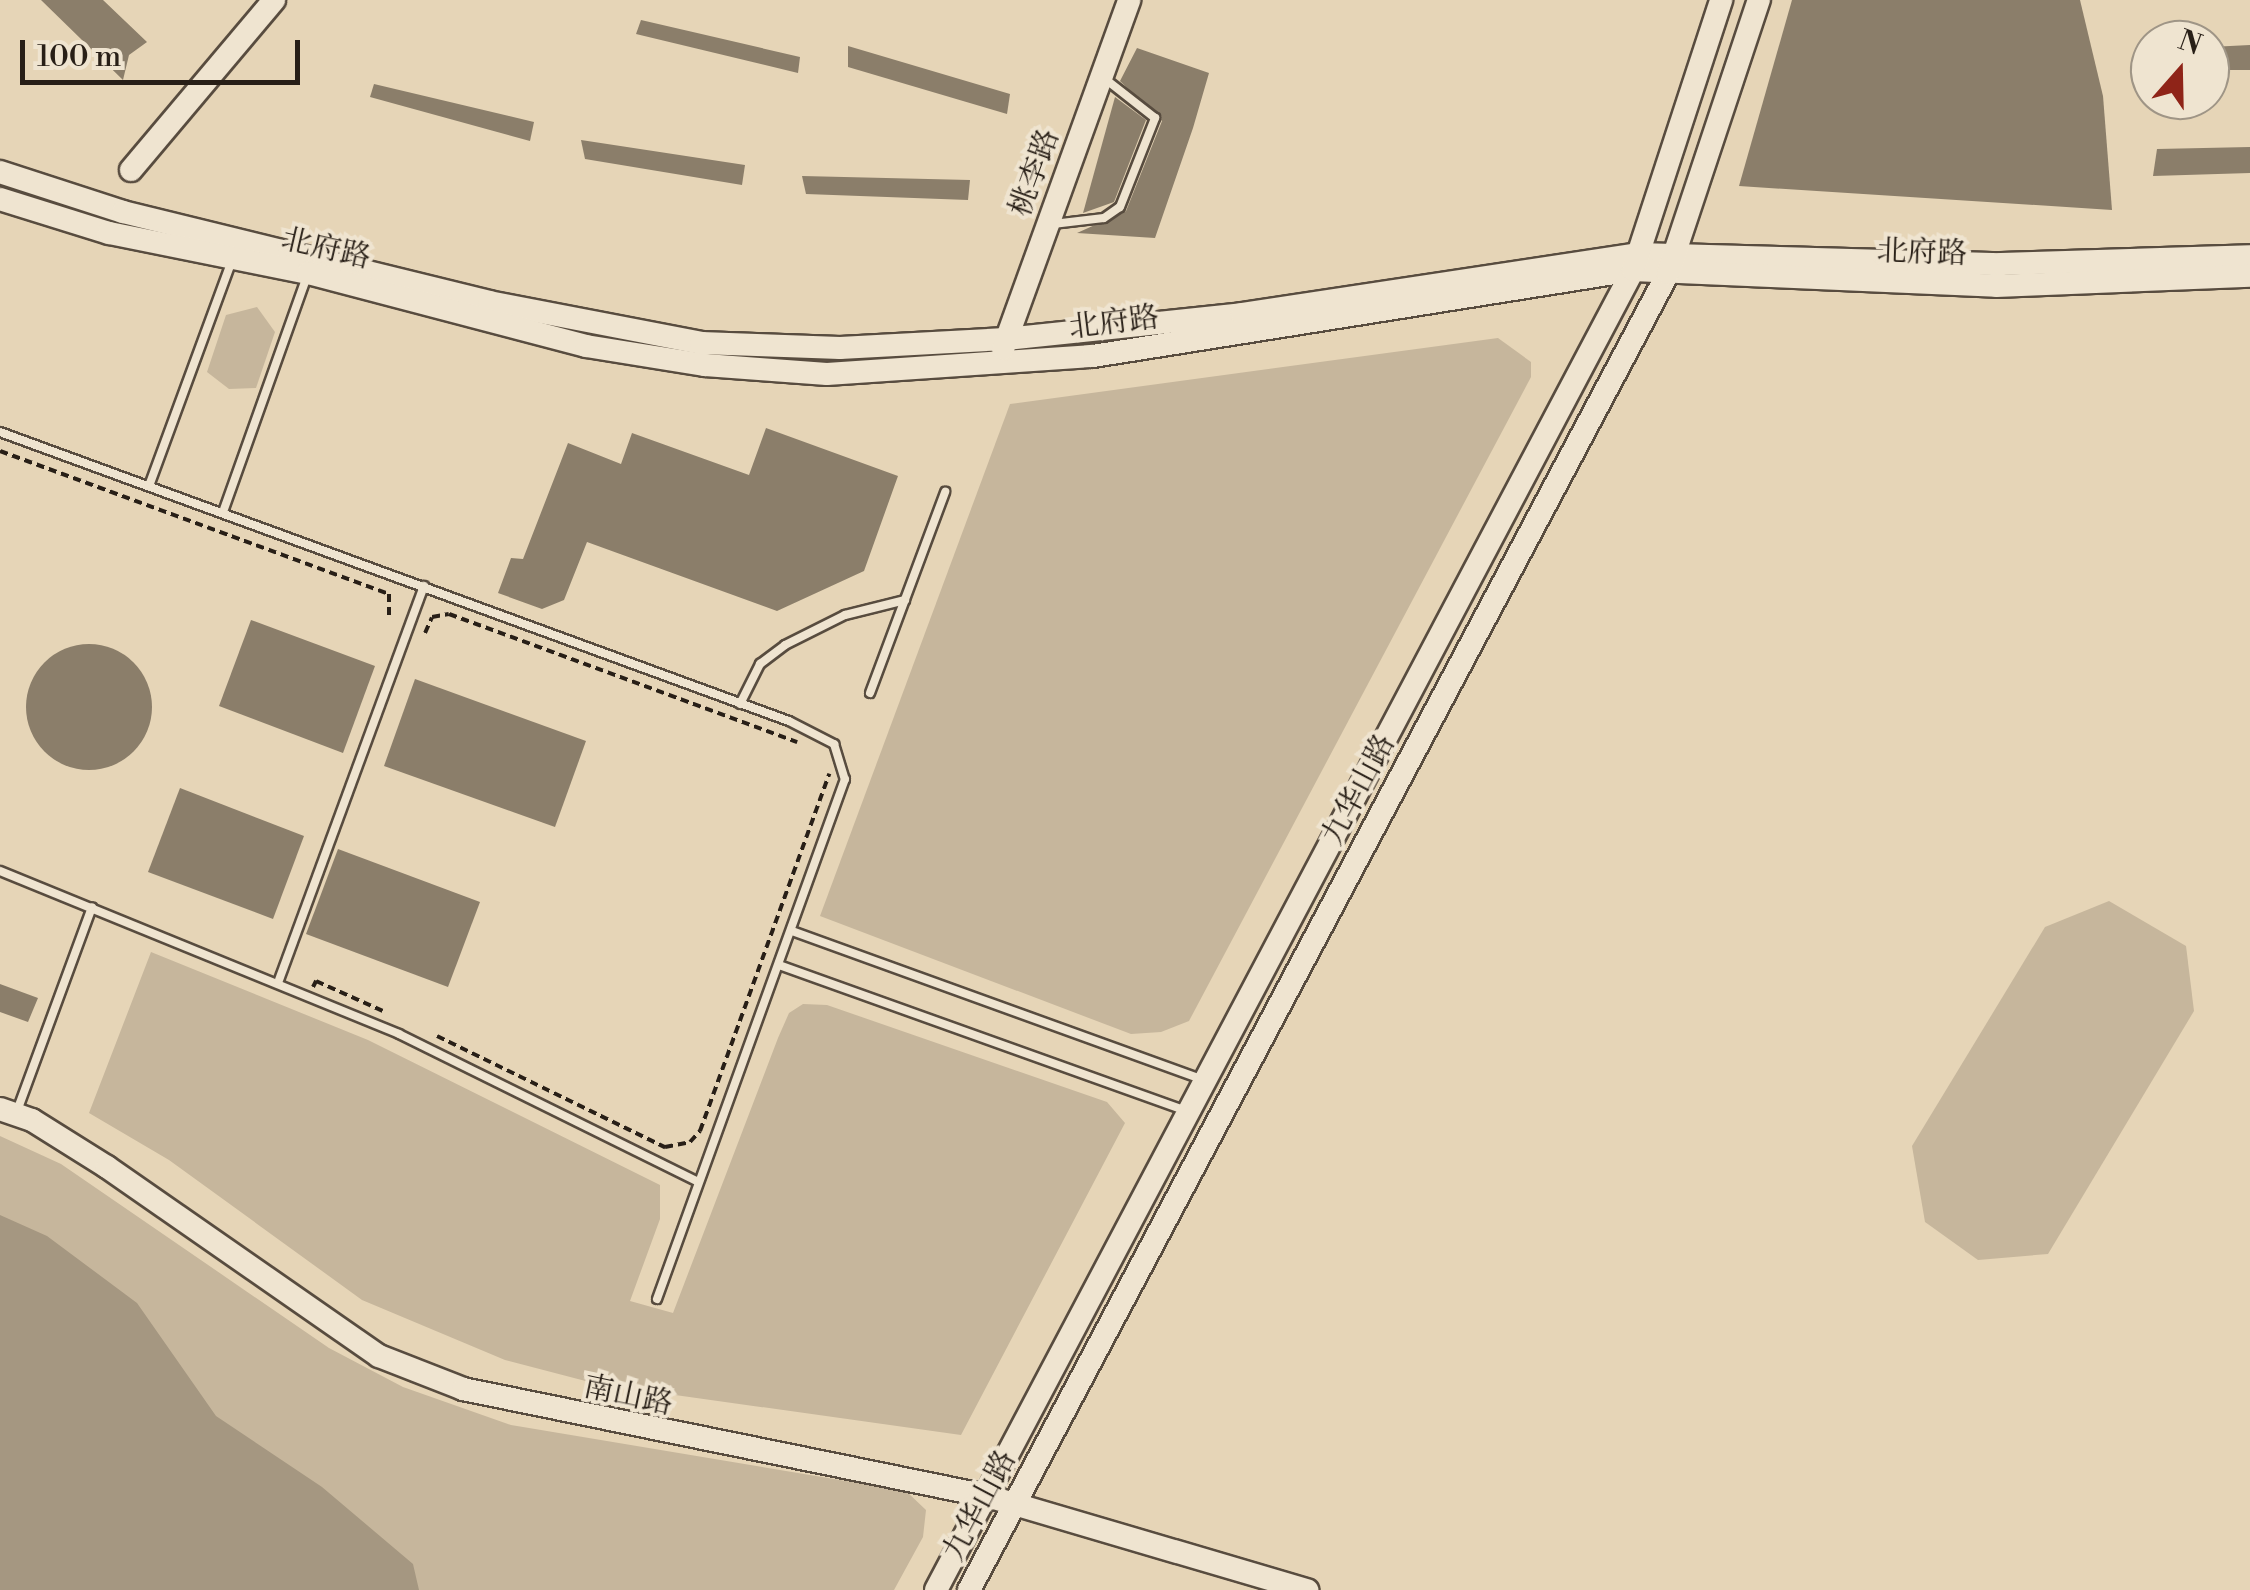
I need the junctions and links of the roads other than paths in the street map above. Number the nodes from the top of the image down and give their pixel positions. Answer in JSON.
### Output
{"nodes":[{"id":1,"x":274,"y":0,"type":"edge"},
{"id":2,"x":1129,"y":0,"type":"edge"},
{"id":3,"x":1722,"y":0,"type":"edge"},
{"id":4,"x":1758,"y":0,"type":"edge"},
{"id":5,"x":1101,"y":78,"type":"junction"},
{"id":6,"x":131,"y":170,"type":"dead end"},
{"id":7,"x":0,"y":172,"type":"edge"},
{"id":8,"x":0,"y":199,"type":"edge"},
{"id":9,"x":1048,"y":224,"type":"junction"},
{"id":10,"x":2250,"y":256,"type":"edge"},
{"id":11,"x":232,"y":258,"type":"junction"},
{"id":12,"x":1636,"y":262,"type":"junction"},
{"id":13,"x":1671,"y":264,"type":"junction"},
{"id":14,"x":308,"y":273,"type":"junction"},
{"id":15,"x":2250,"y":276,"type":"edge"},
{"id":16,"x":1006,"y":340,"type":"junction"},
{"id":17,"x":996,"y":367,"type":"junction"},
{"id":18,"x":0,"y":432,"type":"edge"},
{"id":19,"x":149,"y":486,"type":"junction"},
{"id":20,"x":946,"y":492,"type":"dead end"},
{"id":21,"x":223,"y":512,"type":"junction"},
{"id":22,"x":424,"y":586,"type":"junction"},
{"id":23,"x":905,"y":600,"type":"junction"},
{"id":24,"x":870,"y":693,"type":"dead end"},
{"id":25,"x":740,"y":704,"type":"junction"},
{"id":26,"x":0,"y":871,"type":"edge"},
{"id":27,"x":92,"y":907,"type":"junction"},
{"id":28,"x":792,"y":931,"type":"junction"},
{"id":29,"x":779,"y":965,"type":"junction"},
{"id":30,"x":279,"y":980,"type":"junction"},
{"id":31,"x":1203,"y":1080,"type":"junction"},
{"id":32,"x":1186,"y":1110,"type":"junction"},
{"id":33,"x":8,"y":1112,"type":"edge"},
{"id":34,"x":698,"y":1182,"type":"junction"},
{"id":35,"x":657,"y":1299,"type":"dead end"},
{"id":36,"x":987,"y":1496,"type":"junction"},
{"id":37,"x":1015,"y":1504,"type":"junction"},
{"id":38,"x":936,"y":1590,"type":"edge"},
{"id":39,"x":969,"y":1590,"type":"edge"},
{"id":40,"x":1307,"y":1590,"type":"edge"}],
"edges":[{"from":1,"to":6,"type":"main road"},
{"from":2,"to":5,"type":"main road","name":"桃李路"},
{"from":3,"to":12,"type":"main road","name":"九华山路"},
{"from":4,"to":13,"type":"main road","name":"九华山路"},
{"from":5,"to":9,"type":"main road","name":"桃李路"},
{"from":5,"to":9,"type":"lane"},
{"from":7,"to":16,"type":"main road","name":"北府路"},
{"from":8,"to":11,"type":"main road","name":"北府路"},
{"from":9,"to":16,"type":"main road","name":"桃李路"},
{"from":10,"to":13,"type":"main road","name":"北府路"},
{"from":11,"to":14,"type":"main road","name":"北府路"},
{"from":11,"to":19,"type":"lane"},
{"from":12,"to":13,"type":"main road","name":"北府路"},
{"from":12,"to":16,"type":"main road","name":"北府路"},
{"from":12,"to":17,"type":"main road","name":"北府路"},
{"from":12,"to":31,"type":"main road","name":"九华山路"},
{"from":13,"to":15,"type":"main road","name":"北府路"},
{"from":13,"to":37,"type":"main road","name":"九华山路"},
{"from":14,"to":17,"type":"main road","name":"北府路"},
{"from":14,"to":21,"type":"lane"},
{"from":16,"to":17,"type":"main road","name":"桃李路"},
{"from":18,"to":19,"type":"lane"},
{"from":19,"to":21,"type":"lane"},
{"from":20,"to":23,"type":"lane"},
{"from":21,"to":22,"type":"lane"},
{"from":22,"to":25,"type":"lane"},
{"from":22,"to":30,"type":"lane"},
{"from":23,"to":24,"type":"lane"},
{"from":23,"to":25,"type":"lane"},
{"from":25,"to":28,"type":"lane"},
{"from":26,"to":27,"type":"lane"},
{"from":27,"to":30,"type":"lane"},
{"from":27,"to":33,"type":"lane"},
{"from":28,"to":29,"type":"lane"},
{"from":28,"to":31,"type":"lane"},
{"from":29,"to":32,"type":"lane"},
{"from":29,"to":34,"type":"lane"},
{"from":30,"to":34,"type":"lane"},
{"from":31,"to":32,"type":"main road","name":"九华山路"},
{"from":32,"to":36,"type":"main road","name":"九华山路"},
{"from":33,"to":36,"type":"main road","name":"南山路"},
{"from":34,"to":35,"type":"lane"},
{"from":36,"to":37,"type":"main road","name":"南山路"},
{"from":36,"to":38,"type":"main road","name":"九华山路"},
{"from":37,"to":39,"type":"main road","name":"九华山路"},
{"from":37,"to":40,"type":"main road","name":"南山路"}]}
